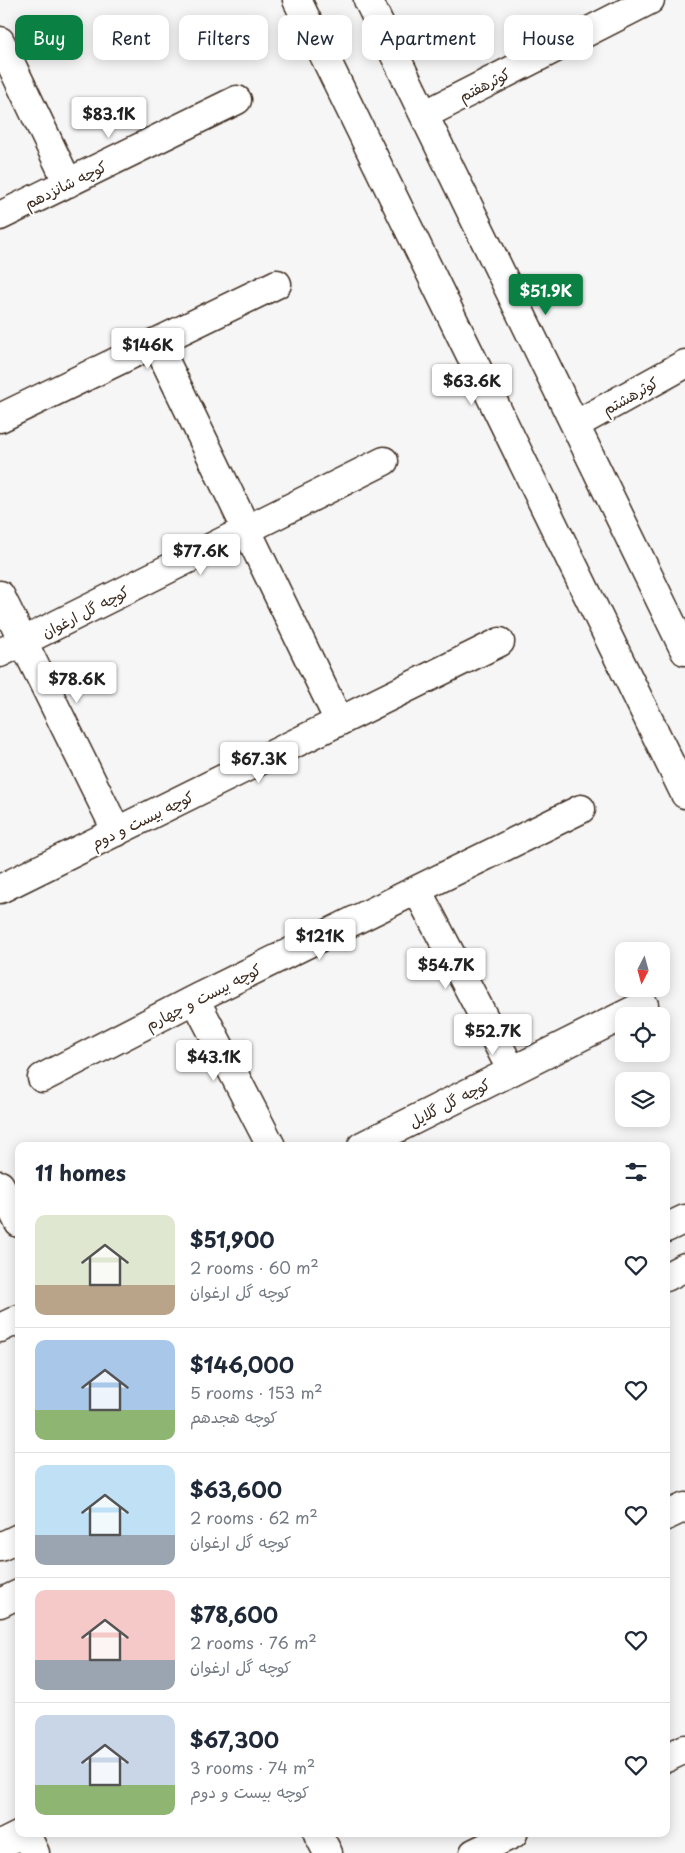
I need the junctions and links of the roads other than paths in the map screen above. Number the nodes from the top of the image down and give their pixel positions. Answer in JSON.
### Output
{"nodes":[{"id":1,"x":297,"y":0,"type":"edge"},
{"id":2,"x":368,"y":0,"type":"edge"},
{"id":3,"x":650,"y":0,"type":"edge"},
{"id":4,"x":0,"y":41,"type":"edge"},
{"id":5,"x":237,"y":100,"type":"dead end"},
{"id":6,"x":424,"y":115,"type":"junction"},
{"id":7,"x":68,"y":183,"type":"junction"},
{"id":8,"x":0,"y":216,"type":"edge"},
{"id":9,"x":278,"y":284,"type":"dead end"},
{"id":10,"x":156,"y":342,"type":"junction"},
{"id":11,"x":685,"y":364,"type":"edge"},
{"id":12,"x":0,"y":418,"type":"edge"},
{"id":13,"x":575,"y":425,"type":"junction"},
{"id":14,"x":384,"y":461,"type":"dead end"},
{"id":15,"x":247,"y":530,"type":"junction"},
{"id":16,"x":0,"y":596,"type":"edge"},
{"id":17,"x":500,"y":642,"type":"dead end"},
{"id":18,"x":11,"y":647,"type":"edge"},
{"id":19,"x":685,"y":651,"type":"edge"},
{"id":20,"x":339,"y":721,"type":"junction"},
{"id":21,"x":685,"y":794,"type":"edge"},
{"id":22,"x":581,"y":809,"type":"dead end"},
{"id":23,"x":117,"y":832,"type":"junction"},
{"id":24,"x":0,"y":889,"type":"edge"},
{"id":25,"x":417,"y":890,"type":"junction"},
{"id":26,"x":195,"y":999,"type":"junction"},
{"id":27,"x":644,"y":1005,"type":"dead end"},
{"id":28,"x":512,"y":1071,"type":"junction"},
{"id":29,"x":42,"y":1078,"type":"dead end"},
{"id":30,"x":269,"y":1142,"type":"edge"},
{"id":31,"x":370,"y":1142,"type":"edge"},
{"id":32,"x":0,"y":1184,"type":"edge"},
{"id":33,"x":15,"y":1215,"type":"edge"},
{"id":34,"x":685,"y":1219,"type":"edge"},
{"id":35,"x":670,"y":1226,"type":"edge"},
{"id":36,"x":685,"y":1268,"type":"edge"},
{"id":37,"x":670,"y":1275,"type":"edge"},
{"id":38,"x":15,"y":1321,"type":"edge"},
{"id":39,"x":0,"y":1328,"type":"edge"},
{"id":40,"x":685,"y":1507,"type":"edge"},
{"id":41,"x":670,"y":1514,"type":"edge"},
{"id":42,"x":15,"y":1540,"type":"edge"},
{"id":43,"x":0,"y":1548,"type":"edge"},
{"id":44,"x":15,"y":1596,"type":"edge"},
{"id":45,"x":0,"y":1603,"type":"edge"},
{"id":46,"x":685,"y":1749,"type":"edge"},
{"id":47,"x":670,"y":1756,"type":"edge"},
{"id":48,"x":17,"y":1837,"type":"edge"},
{"id":49,"x":26,"y":1837,"type":"edge"},
{"id":50,"x":320,"y":1837,"type":"edge"},
{"id":51,"x":507,"y":1837,"type":"edge"},
{"id":52,"x":0,"y":1845,"type":"edge"},
{"id":53,"x":35,"y":1853,"type":"edge"},
{"id":54,"x":328,"y":1853,"type":"edge"},
{"id":55,"x":474,"y":1853,"type":"edge"}],
"edges":[{"from":1,"to":21,"type":"street"},
{"from":2,"to":6,"type":"street"},
{"from":3,"to":6,"type":"street","name":"کوثرهفتم"},
{"from":4,"to":7,"type":"street"},
{"from":5,"to":7,"type":"street","name":"کوچه شانزدهم"},
{"from":6,"to":13,"type":"street"},
{"from":7,"to":8,"type":"street","name":"کوچه شانزدهم"},
{"from":9,"to":10,"type":"street"},
{"from":10,"to":12,"type":"street"},
{"from":10,"to":15,"type":"street"},
{"from":11,"to":13,"type":"street","name":"کوثرهشتم"},
{"from":13,"to":19,"type":"street"},
{"from":14,"to":15,"type":"street","name":"کوچه گل ارغوان"},
{"from":15,"to":18,"type":"street","name":"کوچه گل ارغوان"},
{"from":15,"to":20,"type":"street"},
{"from":16,"to":18,"type":"street"},
{"from":17,"to":20,"type":"street","name":"کوچه بیست و دوم"},
{"from":18,"to":23,"type":"street"},
{"from":20,"to":23,"type":"street","name":"کوچه بیست و دوم"},
{"from":22,"to":25,"type":"street","name":"کوچه بیست و چهارم"},
{"from":23,"to":24,"type":"street","name":"کوچه بیست و دوم"},
{"from":25,"to":26,"type":"street","name":"کوچه بیست و چهارم"},
{"from":25,"to":28,"type":"street"},
{"from":26,"to":29,"type":"street","name":"کوچه بیست و چهارم"},
{"from":26,"to":30,"type":"street"},
{"from":27,"to":28,"type":"street","name":"کوچه گل گلایل"},
{"from":28,"to":31,"type":"street","name":"کوچه گل گلایل"},
{"from":32,"to":33,"type":"street"},
{"from":34,"to":35,"type":"street"},
{"from":36,"to":37,"type":"street"},
{"from":38,"to":39,"type":"street"},
{"from":40,"to":41,"type":"street"},
{"from":42,"to":43,"type":"street"},
{"from":44,"to":45,"type":"street"},
{"from":46,"to":47,"type":"street"},
{"from":48,"to":52,"type":"street"},
{"from":49,"to":53,"type":"street"},
{"from":50,"to":54,"type":"street"},
{"from":51,"to":55,"type":"street"}]}
